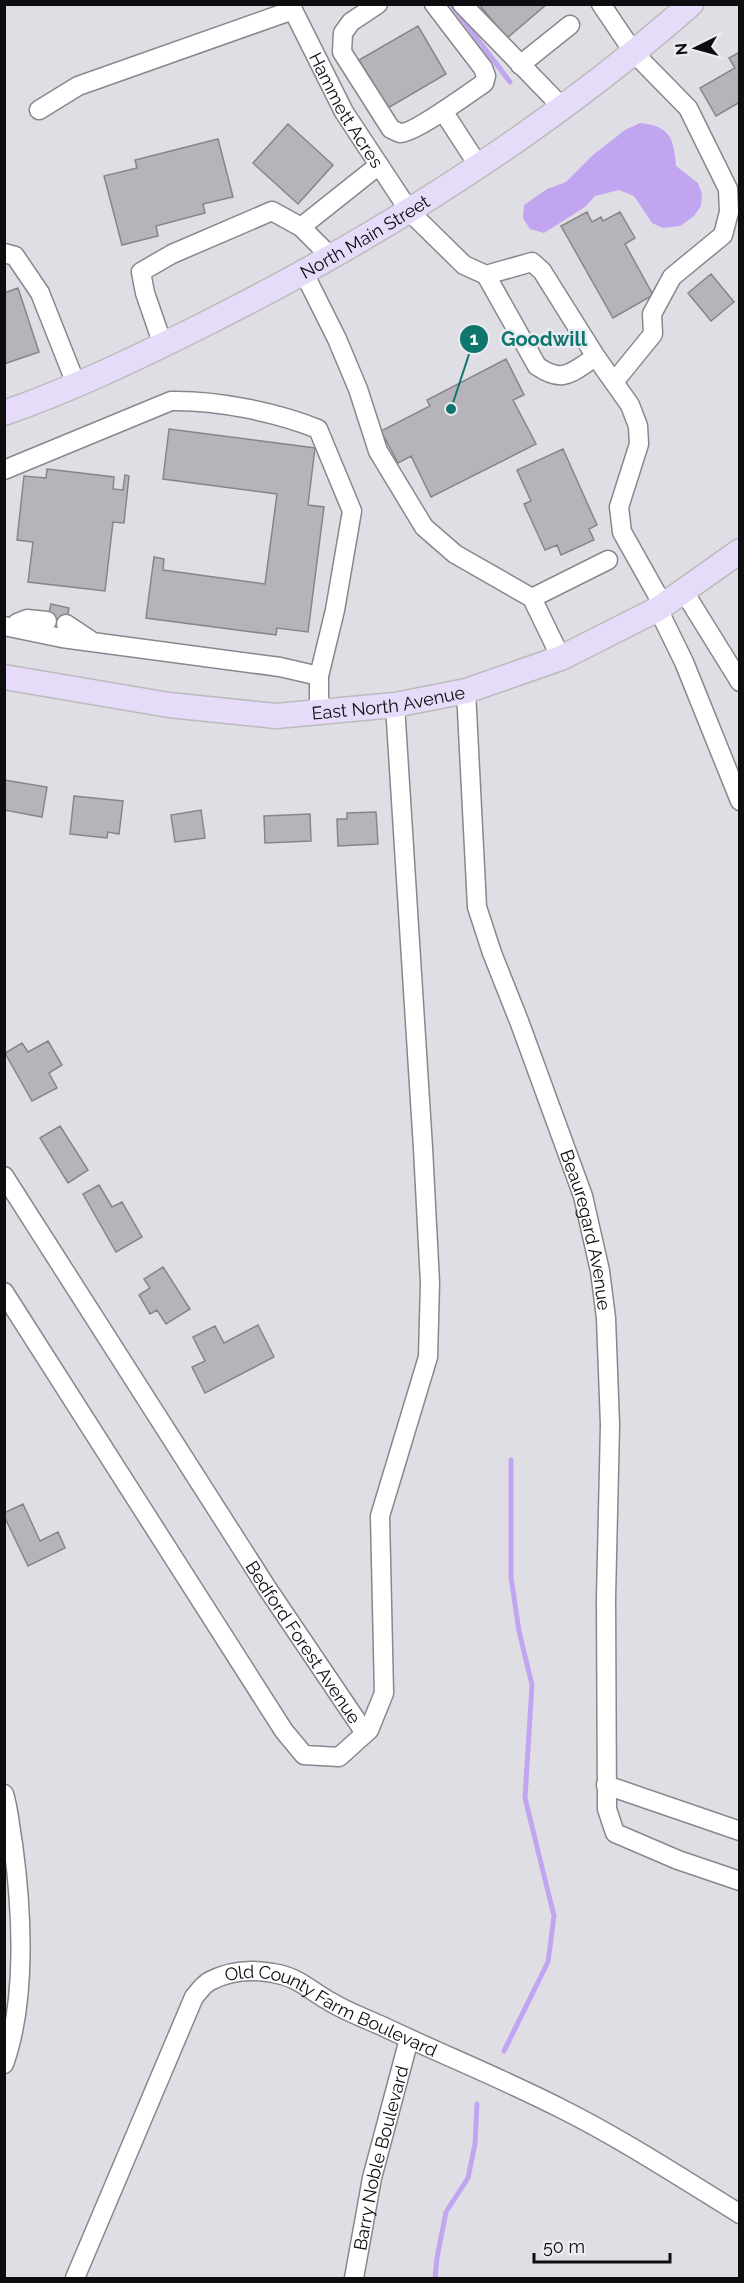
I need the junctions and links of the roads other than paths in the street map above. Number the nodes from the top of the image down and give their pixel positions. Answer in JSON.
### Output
{"nodes":[{"id":1,"x":378,"y":4,"type":"edge"},
{"id":2,"x":434,"y":4,"type":"edge"},
{"id":3,"x":462,"y":4,"type":"edge"},
{"id":4,"x":601,"y":4,"type":"edge"},
{"id":5,"x":691,"y":4,"type":"edge"},
{"id":6,"x":291,"y":7,"type":"edge"},
{"id":7,"x":570,"y":25,"type":"dead end"},
{"id":8,"x":634,"y":53,"type":"junction"},
{"id":9,"x":520,"y":65,"type":"junction"},
{"id":10,"x":562,"y":107,"type":"junction"},
{"id":11,"x":39,"y":110,"type":"dead end"},
{"id":12,"x":443,"y":111,"type":"junction"},
{"id":13,"x":379,"y":165,"type":"junction"},
{"id":14,"x":478,"y":165,"type":"junction"},
{"id":15,"x":410,"y":212,"type":"junction"},
{"id":16,"x":301,"y":227,"type":"junction"},
{"id":17,"x":4,"y":253,"type":"edge"},
{"id":18,"x":331,"y":257,"type":"junction"},
{"id":19,"x":304,"y":273,"type":"junction"},
{"id":20,"x":486,"y":275,"type":"junction"},
{"id":21,"x":163,"y":345,"type":"junction"},
{"id":22,"x":597,"y":357,"type":"junction"},
{"id":23,"x":614,"y":382,"type":"junction"},
{"id":24,"x":76,"y":384,"type":"junction"},
{"id":25,"x":4,"y":413,"type":"edge"},
{"id":26,"x":4,"y":470,"type":"edge"},
{"id":27,"x":740,"y":551,"type":"edge"},
{"id":28,"x":608,"y":560,"type":"dead end"},
{"id":29,"x":683,"y":590,"type":"junction"},
{"id":30,"x":532,"y":598,"type":"junction"},
{"id":31,"x":661,"y":607,"type":"junction"},
{"id":32,"x":47,"y":621,"type":"dead end"},
{"id":33,"x":66,"y":624,"type":"dead end"},
{"id":34,"x":6,"y":626,"type":"edge"},
{"id":35,"x":94,"y":643,"type":"junction"},
{"id":36,"x":561,"y":658,"type":"junction"},
{"id":37,"x":319,"y":676,"type":"junction"},
{"id":38,"x":4,"y":677,"type":"edge"},
{"id":39,"x":740,"y":682,"type":"edge"},
{"id":40,"x":466,"y":691,"type":"junction"},
{"id":41,"x":395,"y":705,"type":"junction"},
{"id":42,"x":320,"y":712,"type":"junction"},
{"id":43,"x":740,"y":801,"type":"edge"},
{"id":44,"x":4,"y":1176,"type":"edge"},
{"id":45,"x":4,"y":1292,"type":"edge"},
{"id":46,"x":365,"y":1734,"type":"junction"},
{"id":47,"x":606,"y":1785,"type":"junction"},
{"id":48,"x":4,"y":1794,"type":"edge"},
{"id":49,"x":740,"y":1831,"type":"edge"},
{"id":50,"x":740,"y":1881,"type":"edge"},
{"id":51,"x":12,"y":1944,"type":"edge"},
{"id":52,"x":410,"y":2040,"type":"junction"},
{"id":53,"x":5,"y":2056,"type":"edge"},
{"id":54,"x":740,"y":2214,"type":"edge"},
{"id":55,"x":75,"y":2278,"type":"edge"},
{"id":56,"x":354,"y":2278,"type":"edge"}],
"edges":[{"from":1,"to":12,"type":"street"},
{"from":2,"to":12,"type":"street"},
{"from":3,"to":9,"type":"street"},
{"from":4,"to":8,"type":"street"},
{"from":5,"to":8,"type":"main road","name":"North Main Street"},
{"from":6,"to":11,"type":"street"},
{"from":6,"to":13,"type":"street","name":"Hammett Acres"},
{"from":7,"to":9,"type":"street"},
{"from":8,"to":10,"type":"main road","name":"North Main Street"},
{"from":8,"to":23,"type":"street"},
{"from":9,"to":10,"type":"street"},
{"from":10,"to":14,"type":"main road","name":"North Main Street"},
{"from":12,"to":14,"type":"street"},
{"from":13,"to":15,"type":"street","name":"Hammett Acres"},
{"from":13,"to":16,"type":"street"},
{"from":14,"to":15,"type":"main road","name":"North Main Street"},
{"from":15,"to":18,"type":"main road","name":"North Main Street"},
{"from":15,"to":20,"type":"street","name":"Hammett Acres"},
{"from":16,"to":18,"type":"street"},
{"from":16,"to":21,"type":"street"},
{"from":17,"to":24,"type":"street"},
{"from":18,"to":19,"type":"main road","name":"North Main Street"},
{"from":19,"to":21,"type":"main road","name":"North Main Street"},
{"from":19,"to":30,"type":"street"},
{"from":20,"to":22,"type":"street"},
{"from":20,"to":22,"type":"street"},
{"from":21,"to":24,"type":"main road","name":"North Main Street"},
{"from":22,"to":23,"type":"street"},
{"from":23,"to":31,"type":"street"},
{"from":24,"to":25,"type":"main road","name":"North Main Street"},
{"from":26,"to":37,"type":"street"},
{"from":27,"to":29,"type":"main road","name":"East North Avenue"},
{"from":28,"to":30,"type":"street"},
{"from":29,"to":31,"type":"main road","name":"East North Avenue"},
{"from":29,"to":39,"type":"street"},
{"from":30,"to":36,"type":"street"},
{"from":31,"to":36,"type":"main road","name":"East North Avenue"},
{"from":31,"to":43,"type":"street"},
{"from":32,"to":34,"type":"street"},
{"from":33,"to":35,"type":"street"},
{"from":34,"to":35,"type":"street"},
{"from":35,"to":37,"type":"street"},
{"from":36,"to":40,"type":"main road","name":"East North Avenue"},
{"from":37,"to":42,"type":"street"},
{"from":38,"to":42,"type":"main road","name":"East North Avenue"},
{"from":40,"to":41,"type":"main road","name":"East North Avenue"},
{"from":40,"to":47,"type":"street","name":"Beauregard Avenue"},
{"from":41,"to":42,"type":"main road","name":"East North Avenue"},
{"from":41,"to":46,"type":"street"},
{"from":44,"to":46,"type":"street","name":"Bedford Forest Avenue"},
{"from":45,"to":46,"type":"street","name":"Bedford Forest Avenue"},
{"from":47,"to":49,"type":"street"},
{"from":47,"to":50,"type":"street","name":"Beauregard Avenue"},
{"from":48,"to":51,"type":"street"},
{"from":51,"to":53,"type":"street"},
{"from":52,"to":54,"type":"street","name":"Old County Farm Boulevard"},
{"from":52,"to":55,"type":"street","name":"Old County Farm Boulevard"},
{"from":52,"to":56,"type":"street","name":"Barry Noble Boulevard"}]}
